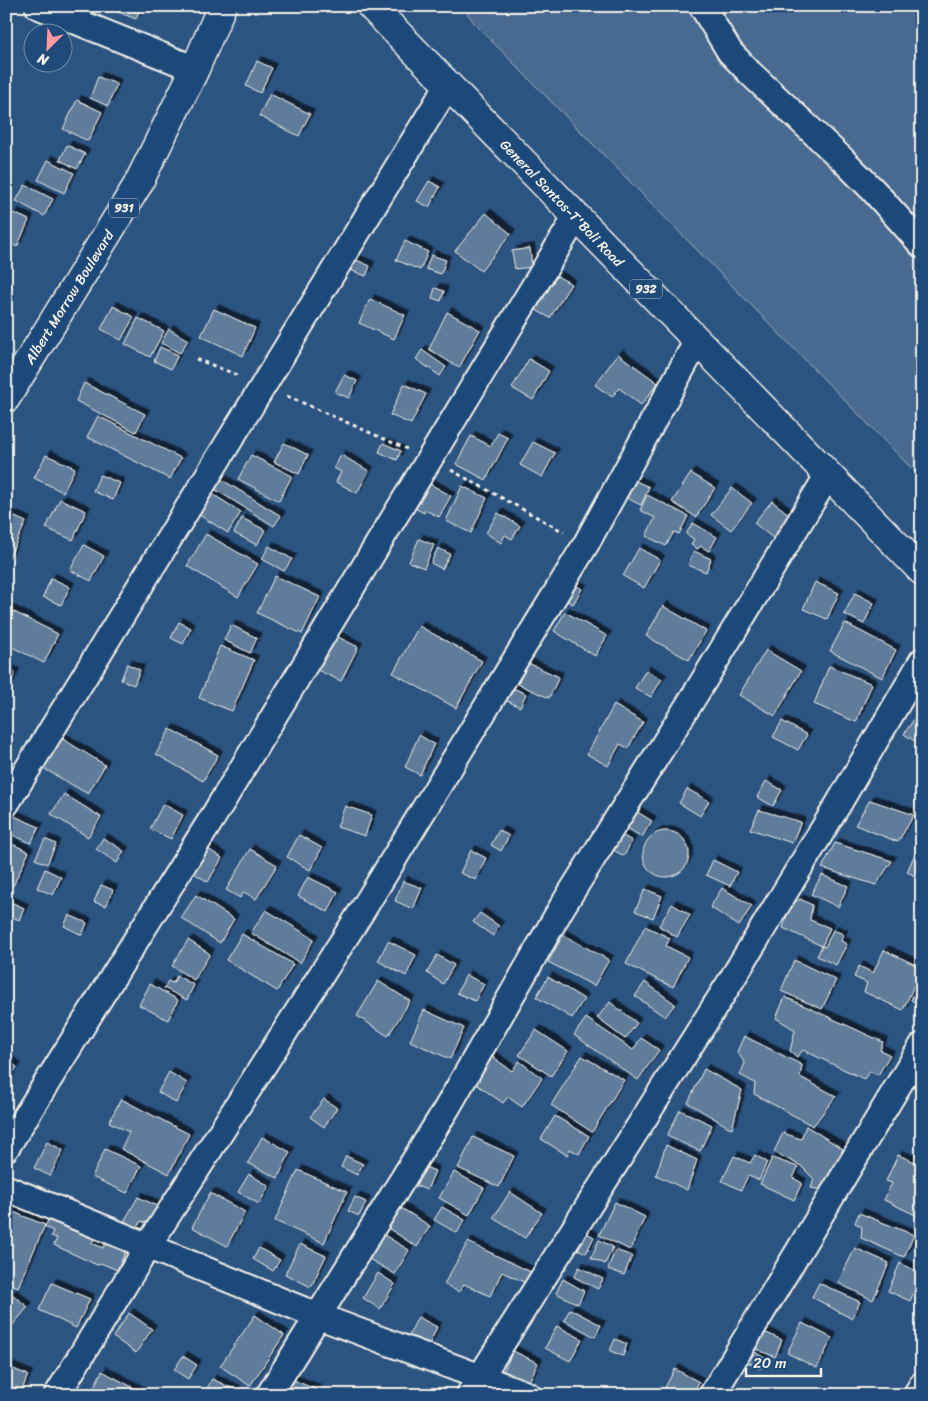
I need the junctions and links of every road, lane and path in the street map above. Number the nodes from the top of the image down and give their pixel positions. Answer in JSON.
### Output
{"nodes":[{"id":1,"x":38,"y":6,"type":"edge"},
{"id":2,"x":222,"y":6,"type":"edge"},
{"id":3,"x":371,"y":6,"type":"edge"},
{"id":4,"x":702,"y":6,"type":"edge"},
{"id":5,"x":195,"y":69,"type":"junction"},
{"id":6,"x":448,"y":85,"type":"junction"},
{"id":7,"x":576,"y":217,"type":"junction"},
{"id":8,"x":922,"y":245,"type":"edge"},
{"id":9,"x":697,"y":341,"type":"junction"},
{"id":10,"x":196,"y":359,"type":"dead end"},
{"id":11,"x":263,"y":385,"type":"junction"},
{"id":12,"x":6,"y":398,"type":"edge"},
{"id":13,"x":431,"y":460,"type":"junction"},
{"id":14,"x":828,"y":475,"type":"junction"},
{"id":15,"x":586,"y":544,"type":"junction"},
{"id":16,"x":922,"y":571,"type":"edge"},
{"id":17,"x":922,"y":661,"type":"edge"},
{"id":18,"x":6,"y":804,"type":"edge"},
{"id":19,"x":922,"y":1046,"type":"edge"},
{"id":20,"x":6,"y":1148,"type":"edge"},
{"id":21,"x":6,"y":1188,"type":"edge"},
{"id":22,"x":148,"y":1246,"type":"junction"},
{"id":23,"x":318,"y":1316,"type":"junction"},
{"id":24,"x":474,"y":1385,"type":"edge"},
{"id":25,"x":922,"y":1385,"type":"edge"},
{"id":26,"x":57,"y":1395,"type":"edge"},
{"id":27,"x":269,"y":1395,"type":"edge"},
{"id":28,"x":528,"y":1395,"type":"edge"},
{"id":29,"x":712,"y":1395,"type":"edge"},
{"id":30,"x":916,"y":1395,"type":"edge"}],
"edges":[{"from":1,"to":5,"type":"street"},
{"from":2,"to":5,"type":"main road","name":"Albert Morrow Boulevard","number":"931"},
{"from":3,"to":6,"type":"main road","name":"General Santos-T'Boli Road","number":"932"},
{"from":4,"to":8,"type":"street"},
{"from":5,"to":12,"type":"main road","name":"Albert Morrow Boulevard","number":"931"},
{"from":6,"to":7,"type":"main road","name":"General Santos-T'Boli Road","number":"932"},
{"from":6,"to":11,"type":"street"},
{"from":7,"to":9,"type":"main road","name":"General Santos-T'Boli Road","number":"932"},
{"from":7,"to":13,"type":"street"},
{"from":9,"to":14,"type":"main road","name":"General Santos-T'Boli Road","number":"932"},
{"from":9,"to":15,"type":"street"},
{"from":10,"to":11,"type":"path"},
{"from":11,"to":13,"type":"path"},
{"from":11,"to":18,"type":"street"},
{"from":13,"to":15,"type":"path"},
{"from":13,"to":20,"type":"street"},
{"from":14,"to":16,"type":"main road","name":"General Santos-T'Boli Road","number":"932"},
{"from":14,"to":23,"type":"street"},
{"from":15,"to":22,"type":"street"},
{"from":17,"to":24,"type":"street"},
{"from":19,"to":29,"type":"street"},
{"from":21,"to":22,"type":"street"},
{"from":22,"to":23,"type":"street"},
{"from":22,"to":26,"type":"street"},
{"from":23,"to":24,"type":"street"},
{"from":23,"to":27,"type":"street"},
{"from":24,"to":28,"type":"street"},
{"from":25,"to":30,"type":"street"}]}
